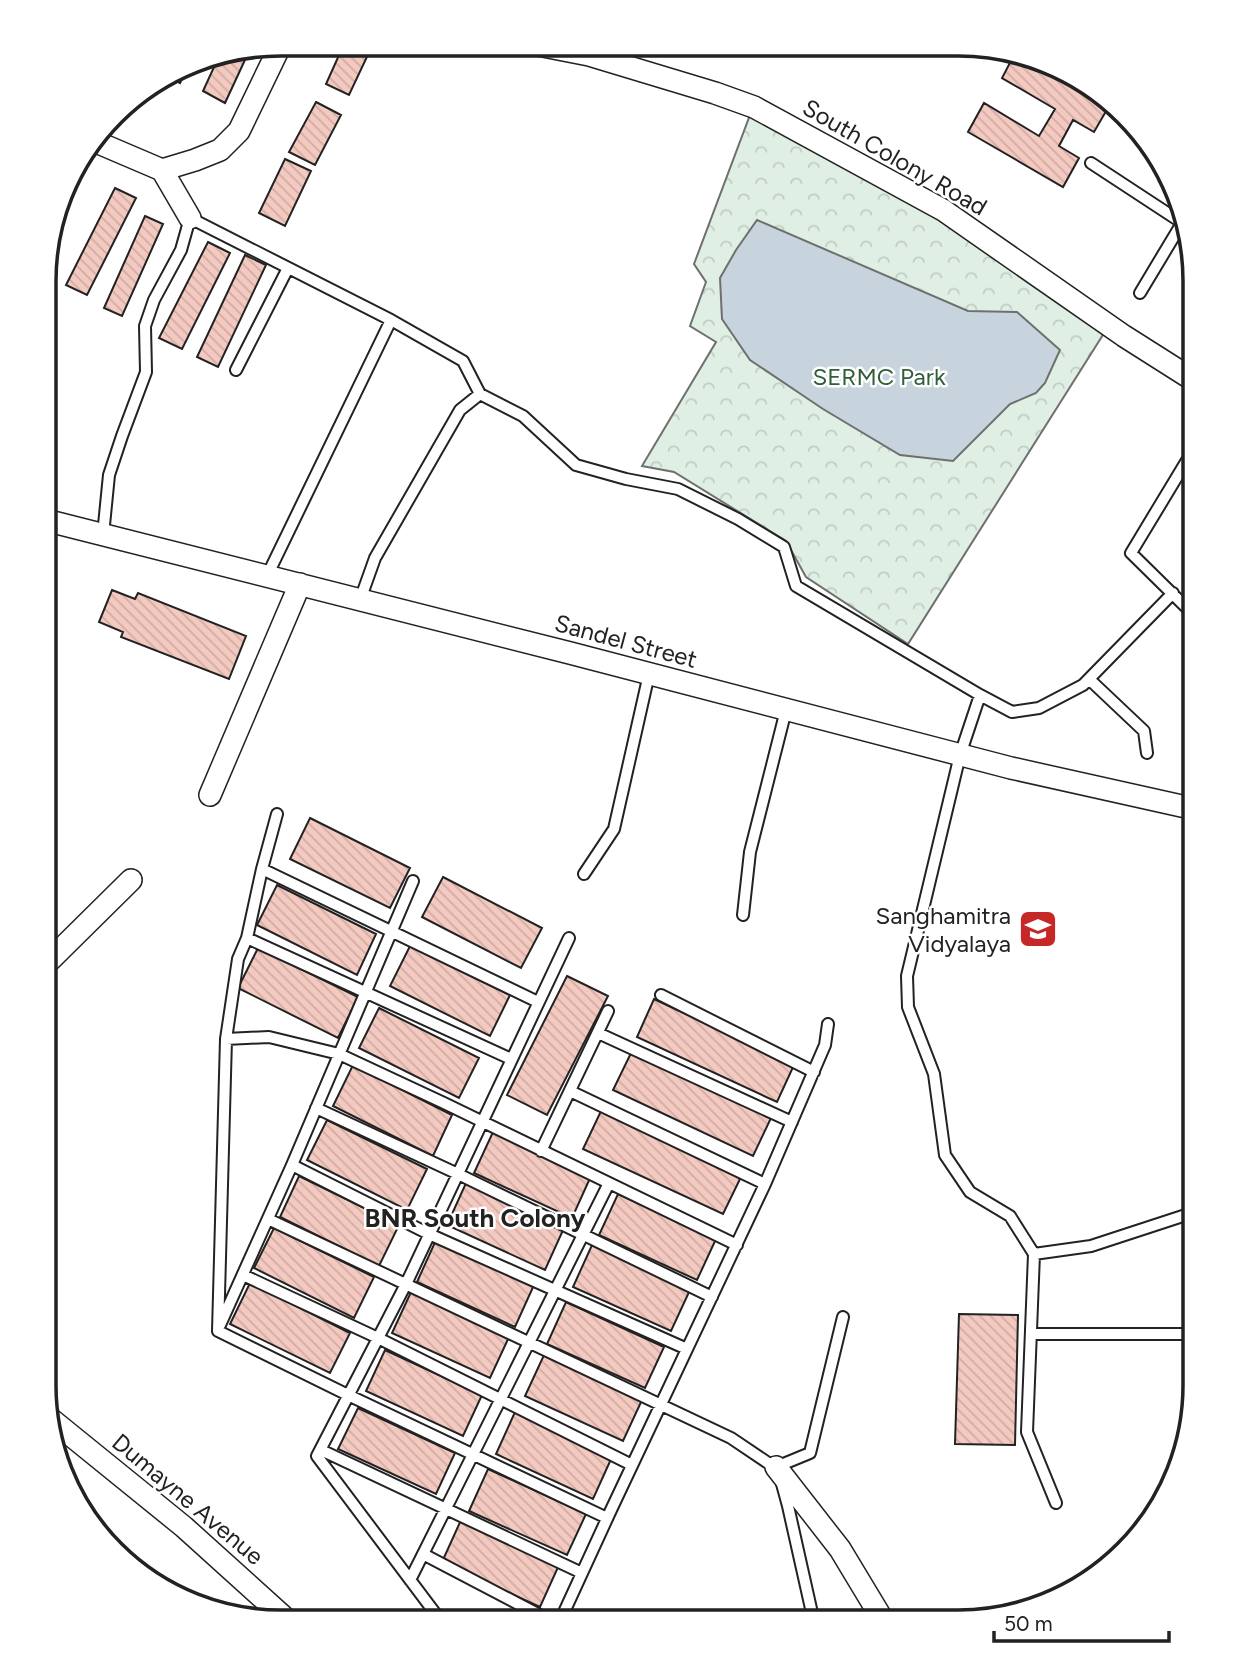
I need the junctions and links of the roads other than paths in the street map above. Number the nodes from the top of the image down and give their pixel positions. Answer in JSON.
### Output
{"nodes":[{"id":1,"x":275,"y":56,"type":"edge"},
{"id":2,"x":592,"y":56,"type":"edge"},
{"id":3,"x":103,"y":145,"type":"edge"},
{"id":4,"x":1091,"y":163,"type":"dead end"},
{"id":5,"x":162,"y":170,"type":"junction"},
{"id":6,"x":1173,"y":216,"type":"edge"},
{"id":7,"x":190,"y":218,"type":"junction"},
{"id":8,"x":1177,"y":231,"type":"edge"},
{"id":9,"x":288,"y":268,"type":"junction"},
{"id":10,"x":1140,"y":293,"type":"dead end"},
{"id":11,"x":391,"y":320,"type":"junction"},
{"id":12,"x":236,"y":370,"type":"dead end"},
{"id":13,"x":1183,"y":373,"type":"edge"},
{"id":14,"x":480,"y":394,"type":"junction"},
{"id":15,"x":1183,"y":467,"type":"edge"},
{"id":16,"x":56,"y":523,"type":"edge"},
{"id":17,"x":103,"y":535,"type":"junction"},
{"id":18,"x":267,"y":576,"type":"junction"},
{"id":19,"x":300,"y":584,"type":"junction"},
{"id":20,"x":1172,"y":593,"type":"junction"},
{"id":21,"x":360,"y":600,"type":"junction"},
{"id":22,"x":1183,"y":604,"type":"edge"},
{"id":23,"x":649,"y":674,"type":"junction"},
{"id":24,"x":1088,"y":679,"type":"junction"},
{"id":25,"x":980,"y":695,"type":"junction"},
{"id":26,"x":786,"y":710,"type":"junction"},
{"id":27,"x":1147,"y":753,"type":"dead end"},
{"id":28,"x":960,"y":755,"type":"junction"},
{"id":29,"x":210,"y":795,"type":"dead end"},
{"id":30,"x":1183,"y":807,"type":"edge"},
{"id":31,"x":277,"y":814,"type":"dead end"},
{"id":32,"x":262,"y":869,"type":"junction"},
{"id":33,"x":584,"y":874,"type":"dead end"},
{"id":34,"x":131,"y":880,"type":"dead end"},
{"id":35,"x":412,"y":881,"type":"dead end"},
{"id":36,"x":743,"y":915,"type":"dead end"},
{"id":37,"x":391,"y":930,"type":"junction"},
{"id":38,"x":247,"y":938,"type":"junction"},
{"id":39,"x":569,"y":938,"type":"dead end"},
{"id":40,"x":56,"y":953,"type":"edge"},
{"id":41,"x":365,"y":992,"type":"junction"},
{"id":42,"x":660,"y":995,"type":"dead end"},
{"id":43,"x":538,"y":1002,"type":"junction"},
{"id":44,"x":608,"y":1011,"type":"dead end"},
{"id":45,"x":828,"y":1024,"type":"dead end"},
{"id":46,"x":598,"y":1033,"type":"junction"},
{"id":47,"x":226,"y":1039,"type":"junction"},
{"id":48,"x":339,"y":1054,"type":"junction"},
{"id":49,"x":511,"y":1059,"type":"junction"},
{"id":50,"x":814,"y":1072,"type":"junction"},
{"id":51,"x":570,"y":1091,"type":"junction"},
{"id":52,"x":316,"y":1108,"type":"junction"},
{"id":53,"x":481,"y":1122,"type":"junction"},
{"id":54,"x":792,"y":1122,"type":"junction"},
{"id":55,"x":541,"y":1150,"type":"junction"},
{"id":56,"x":292,"y":1165,"type":"junction"},
{"id":57,"x":458,"y":1174,"type":"junction"},
{"id":58,"x":608,"y":1183,"type":"junction"},
{"id":59,"x":765,"y":1184,"type":"junction"},
{"id":60,"x":1183,"y":1216,"type":"edge"},
{"id":61,"x":268,"y":1219,"type":"junction"},
{"id":62,"x":429,"y":1234,"type":"junction"},
{"id":63,"x":583,"y":1234,"type":"junction"},
{"id":64,"x":737,"y":1245,"type":"junction"},
{"id":65,"x":1034,"y":1254,"type":"junction"},
{"id":66,"x":243,"y":1275,"type":"junction"},
{"id":67,"x":406,"y":1284,"type":"junction"},
{"id":68,"x":555,"y":1290,"type":"junction"},
{"id":69,"x":712,"y":1297,"type":"junction"},
{"id":70,"x":843,"y":1317,"type":"dead end"},
{"id":71,"x":218,"y":1331,"type":"junction"},
{"id":72,"x":1183,"y":1334,"type":"edge"},
{"id":73,"x":1031,"y":1335,"type":"junction"},
{"id":74,"x":378,"y":1338,"type":"junction"},
{"id":75,"x":529,"y":1342,"type":"junction"},
{"id":76,"x":687,"y":1349,"type":"junction"},
{"id":77,"x":348,"y":1395,"type":"junction"},
{"id":78,"x":500,"y":1399,"type":"junction"},
{"id":79,"x":661,"y":1404,"type":"junction"},
{"id":80,"x":60,"y":1426,"type":"edge"},
{"id":81,"x":321,"y":1450,"type":"junction"},
{"id":82,"x":473,"y":1454,"type":"junction"},
{"id":83,"x":632,"y":1465,"type":"junction"},
{"id":84,"x":776,"y":1467,"type":"junction"},
{"id":85,"x":1056,"y":1503,"type":"dead end"},
{"id":86,"x":446,"y":1509,"type":"junction"},
{"id":87,"x":607,"y":1518,"type":"junction"},
{"id":88,"x":423,"y":1554,"type":"junction"},
{"id":89,"x":582,"y":1573,"type":"junction"},
{"id":90,"x":410,"y":1580,"type":"junction"},
{"id":91,"x":276,"y":1610,"type":"edge"},
{"id":92,"x":433,"y":1610,"type":"edge"},
{"id":93,"x":530,"y":1610,"type":"edge"},
{"id":94,"x":565,"y":1610,"type":"edge"},
{"id":95,"x":811,"y":1610,"type":"edge"},
{"id":96,"x":877,"y":1610,"type":"edge"}],
"edges":[{"from":1,"to":5,"type":"street"},
{"from":2,"to":13,"type":"street","name":"South Colony Road"},
{"from":3,"to":5,"type":"street"},
{"from":4,"to":6,"type":"lane"},
{"from":5,"to":7,"type":"street"},
{"from":7,"to":9,"type":"lane"},
{"from":7,"to":17,"type":"lane"},
{"from":8,"to":10,"type":"lane"},
{"from":9,"to":11,"type":"lane"},
{"from":9,"to":12,"type":"lane"},
{"from":11,"to":14,"type":"lane"},
{"from":11,"to":18,"type":"lane"},
{"from":14,"to":21,"type":"lane"},
{"from":14,"to":25,"type":"lane"},
{"from":15,"to":20,"type":"lane"},
{"from":16,"to":17,"type":"street","name":"Sandel Street"},
{"from":17,"to":18,"type":"street","name":"Sandel Street"},
{"from":18,"to":19,"type":"street","name":"Sandel Street"},
{"from":19,"to":21,"type":"street","name":"Sandel Street"},
{"from":19,"to":29,"type":"street"},
{"from":20,"to":22,"type":"lane"},
{"from":20,"to":24,"type":"lane"},
{"from":21,"to":23,"type":"street","name":"Sandel Street"},
{"from":23,"to":26,"type":"street","name":"Sandel Street"},
{"from":23,"to":33,"type":"lane"},
{"from":24,"to":25,"type":"lane"},
{"from":24,"to":27,"type":"lane"},
{"from":25,"to":28,"type":"lane"},
{"from":26,"to":28,"type":"street","name":"Sandel Street"},
{"from":26,"to":36,"type":"lane"},
{"from":28,"to":30,"type":"street","name":"Sandel Street"},
{"from":28,"to":65,"type":"lane"},
{"from":31,"to":32,"type":"lane"},
{"from":32,"to":37,"type":"lane"},
{"from":32,"to":38,"type":"lane"},
{"from":34,"to":40,"type":"street"},
{"from":35,"to":37,"type":"lane"},
{"from":37,"to":41,"type":"lane"},
{"from":37,"to":43,"type":"lane"},
{"from":38,"to":41,"type":"lane"},
{"from":38,"to":47,"type":"lane"},
{"from":39,"to":43,"type":"lane"},
{"from":41,"to":48,"type":"lane"},
{"from":41,"to":49,"type":"lane"},
{"from":42,"to":50,"type":"lane"},
{"from":43,"to":49,"type":"lane"},
{"from":44,"to":46,"type":"lane"},
{"from":45,"to":50,"type":"lane"},
{"from":46,"to":51,"type":"lane"},
{"from":46,"to":54,"type":"lane"},
{"from":47,"to":48,"type":"lane"},
{"from":47,"to":71,"type":"lane"},
{"from":48,"to":52,"type":"lane"},
{"from":48,"to":53,"type":"lane"},
{"from":49,"to":53,"type":"lane"},
{"from":50,"to":54,"type":"lane"},
{"from":51,"to":55,"type":"lane"},
{"from":51,"to":59,"type":"lane"},
{"from":52,"to":56,"type":"lane"},
{"from":52,"to":57,"type":"lane"},
{"from":53,"to":55,"type":"lane"},
{"from":53,"to":57,"type":"lane"},
{"from":54,"to":59,"type":"lane"},
{"from":55,"to":58,"type":"lane"},
{"from":56,"to":61,"type":"lane"},
{"from":56,"to":62,"type":"lane"},
{"from":57,"to":62,"type":"lane"},
{"from":57,"to":63,"type":"lane"},
{"from":58,"to":63,"type":"lane"},
{"from":58,"to":64,"type":"lane"},
{"from":59,"to":64,"type":"lane"},
{"from":60,"to":65,"type":"lane"},
{"from":61,"to":66,"type":"lane"},
{"from":61,"to":67,"type":"lane"},
{"from":62,"to":67,"type":"lane"},
{"from":62,"to":68,"type":"lane"},
{"from":63,"to":68,"type":"lane"},
{"from":63,"to":69,"type":"lane"},
{"from":64,"to":69,"type":"lane"},
{"from":65,"to":73,"type":"lane"},
{"from":66,"to":71,"type":"lane"},
{"from":66,"to":74,"type":"lane"},
{"from":67,"to":74,"type":"lane"},
{"from":67,"to":75,"type":"lane"},
{"from":68,"to":75,"type":"lane"},
{"from":68,"to":76,"type":"lane"},
{"from":69,"to":76,"type":"lane"},
{"from":70,"to":84,"type":"lane"},
{"from":71,"to":77,"type":"lane"},
{"from":72,"to":73,"type":"lane"},
{"from":73,"to":85,"type":"lane"},
{"from":74,"to":77,"type":"lane"},
{"from":74,"to":78,"type":"lane"},
{"from":75,"to":78,"type":"lane"},
{"from":75,"to":79,"type":"lane"},
{"from":76,"to":79,"type":"lane"},
{"from":77,"to":81,"type":"lane"},
{"from":77,"to":82,"type":"lane"},
{"from":78,"to":82,"type":"lane"},
{"from":78,"to":83,"type":"lane"},
{"from":79,"to":83,"type":"lane"},
{"from":79,"to":84,"type":"lane"},
{"from":80,"to":91,"type":"street","name":"Dumayne Avenue"},
{"from":81,"to":86,"type":"lane"},
{"from":81,"to":90,"type":"lane"},
{"from":82,"to":86,"type":"lane"},
{"from":82,"to":87,"type":"lane"},
{"from":83,"to":87,"type":"lane"},
{"from":84,"to":95,"type":"lane"},
{"from":84,"to":96,"type":"street"},
{"from":86,"to":88,"type":"lane"},
{"from":86,"to":89,"type":"lane"},
{"from":87,"to":89,"type":"lane"},
{"from":88,"to":90,"type":"lane"},
{"from":88,"to":93,"type":"lane"},
{"from":89,"to":94,"type":"lane"},
{"from":90,"to":92,"type":"lane"}]}
